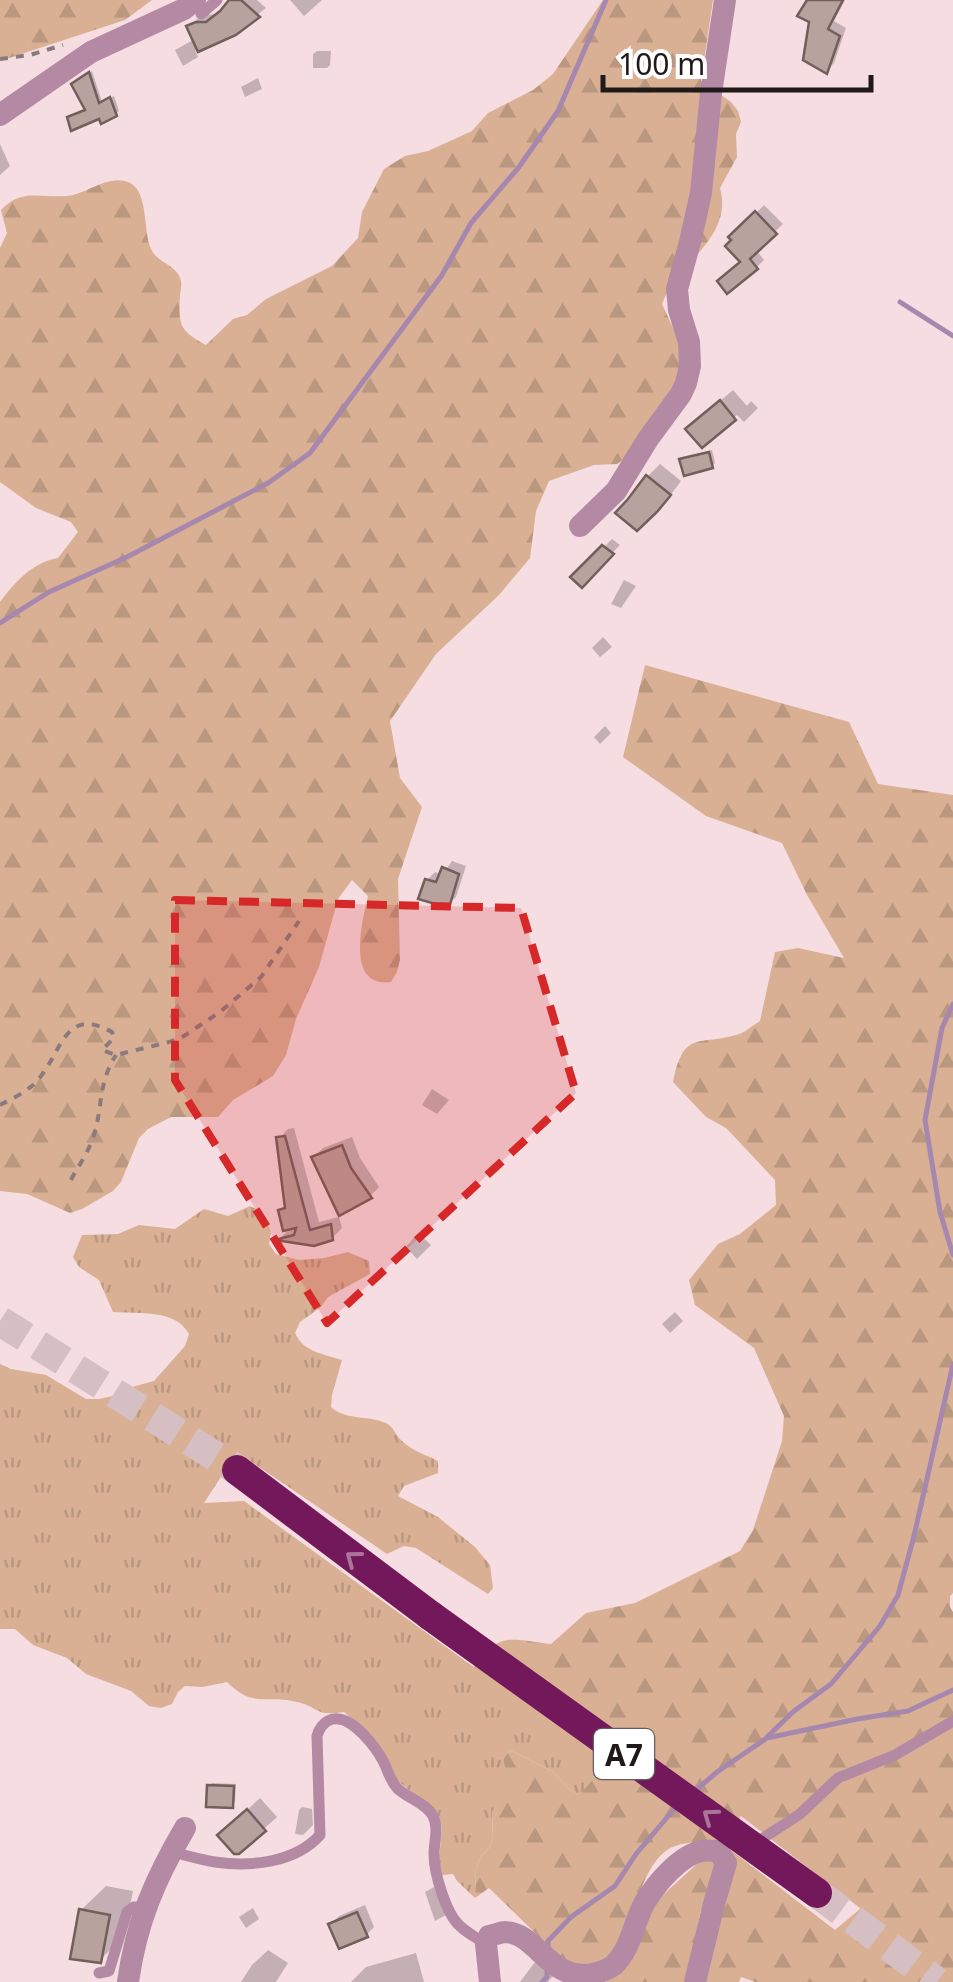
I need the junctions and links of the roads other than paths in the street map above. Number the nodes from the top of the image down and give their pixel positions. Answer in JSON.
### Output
{"nodes":[{"id":1,"x":217,"y":0,"type":"edge"},
{"id":2,"x":725,"y":0,"type":"edge"},
{"id":3,"x":198,"y":7,"type":"edge"},
{"id":4,"x":0,"y":114,"type":"edge"},
{"id":5,"x":580,"y":526,"type":"dead end"},
{"id":6,"x":237,"y":1470,"type":"tunnel mouth"},
{"id":7,"x":953,"y":1721,"type":"edge"},
{"id":8,"x":185,"y":1828,"type":"dead end"},
{"id":9,"x":168,"y":1856,"type":"junction"},
{"id":10,"x":726,"y":1863,"type":"junction"},
{"id":11,"x":818,"y":1893,"type":"tunnel mouth"},
{"id":12,"x":144,"y":1908,"type":"junction"},
{"id":13,"x":486,"y":1944,"type":"junction"},
{"id":14,"x":98,"y":1973,"type":"dead end"},
{"id":15,"x":128,"y":1982,"type":"edge"},
{"id":16,"x":490,"y":1982,"type":"edge"},
{"id":17,"x":695,"y":1982,"type":"edge"}],
"edges":[{"from":1,"to":3,"type":"lane"},
{"from":2,"to":5,"type":"street"},
{"from":3,"to":4,"type":"street"},
{"from":11,"to":6,"type":"highway","number":"A7","one_way":true,"bridge":true},
{"from":7,"to":10,"type":"lane"},
{"from":8,"to":9,"type":"street"},
{"from":9,"to":12,"type":"street"},
{"from":9,"to":13,"type":"lane"},
{"from":10,"to":13,"type":"street"},
{"from":10,"to":17,"type":"street"},
{"from":12,"to":14,"type":"lane"},
{"from":12,"to":15,"type":"street"},
{"from":13,"to":16,"type":"street"}]}
